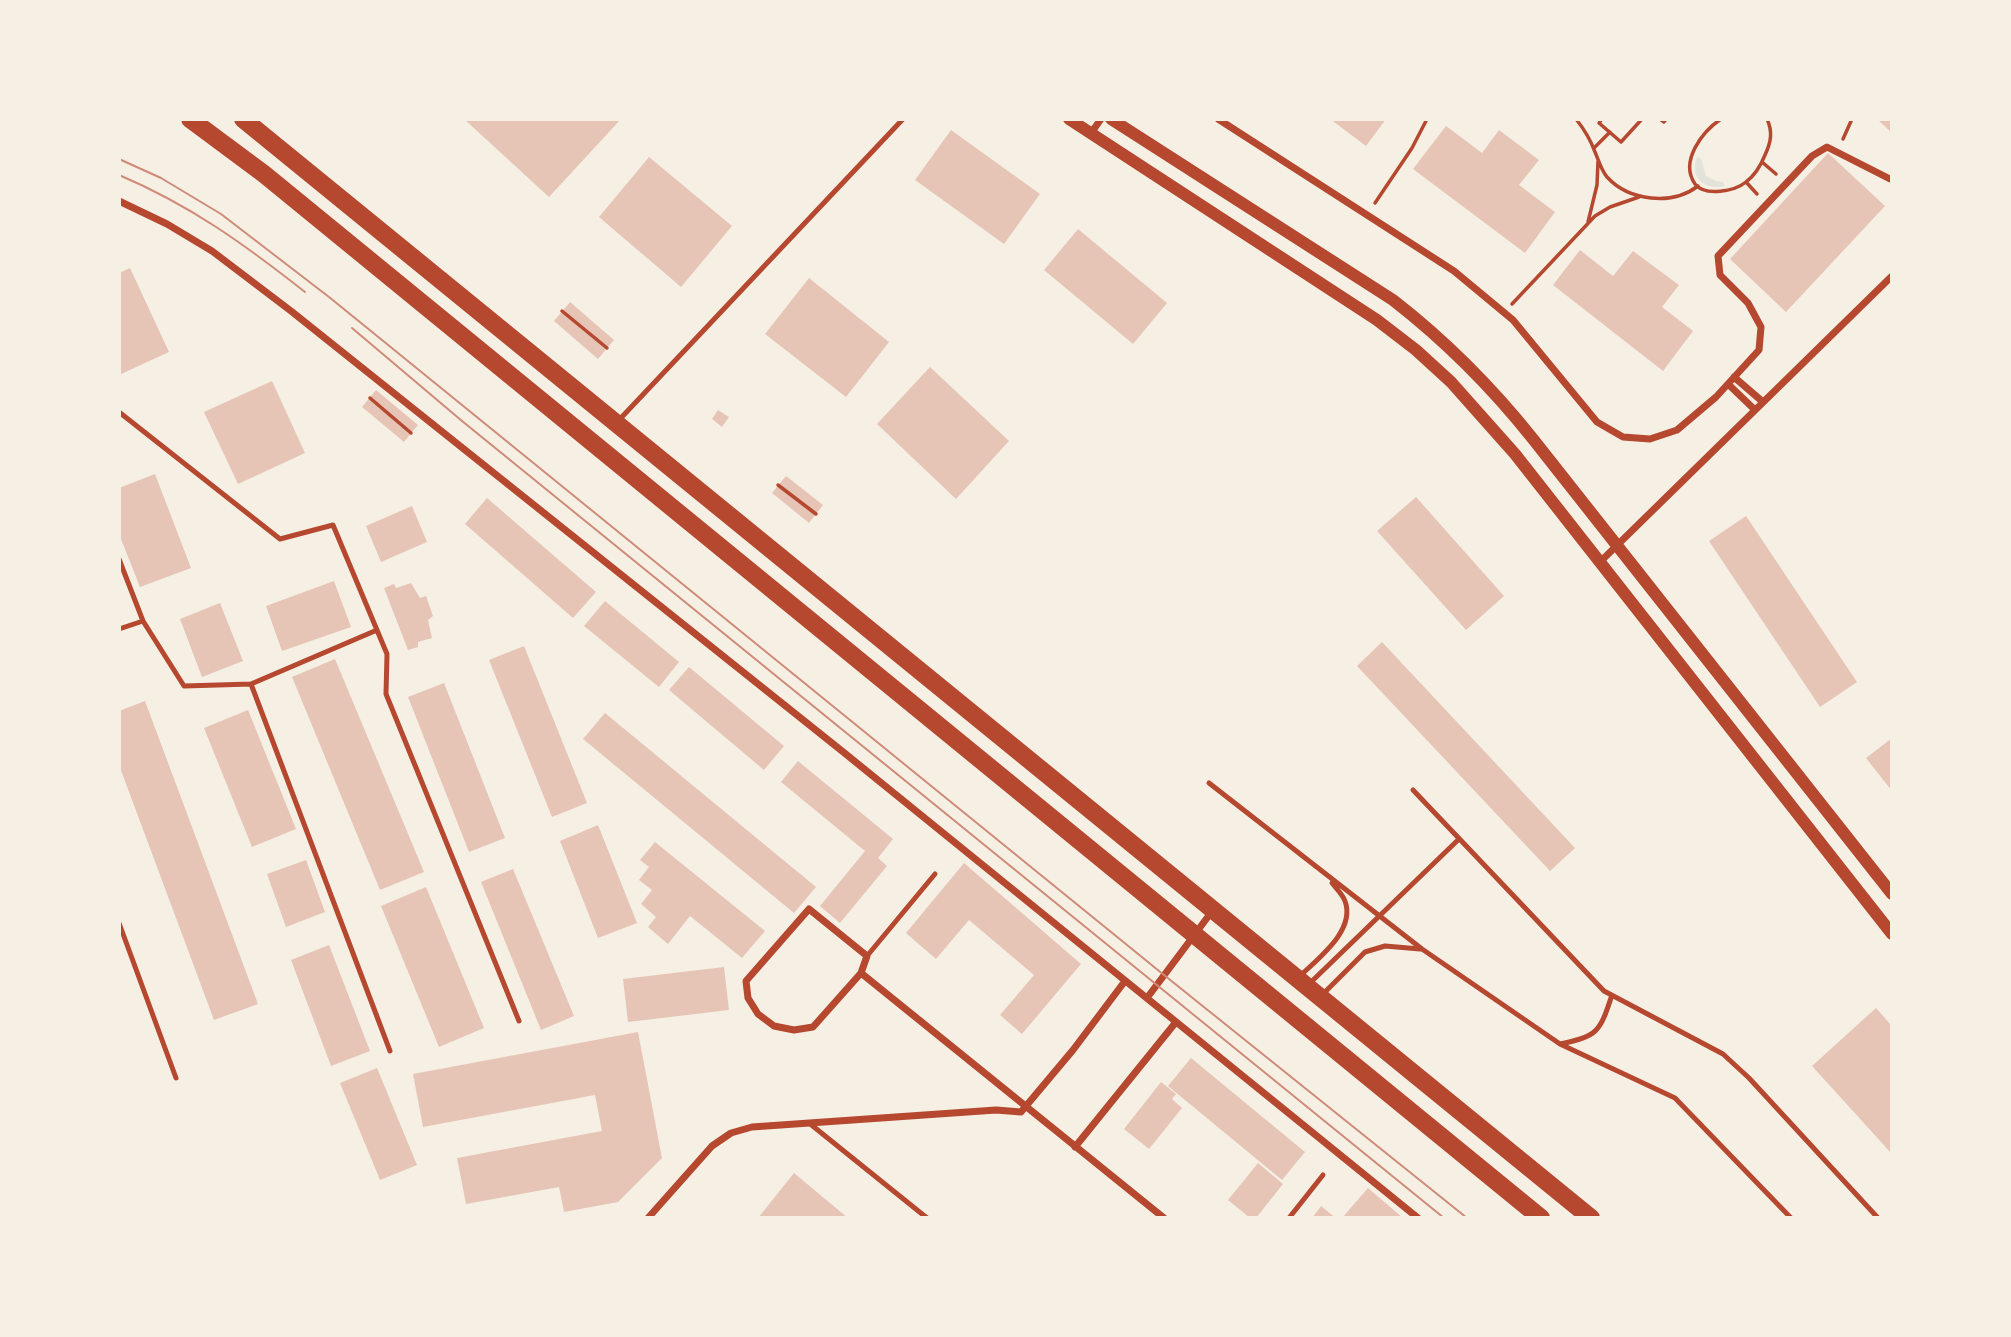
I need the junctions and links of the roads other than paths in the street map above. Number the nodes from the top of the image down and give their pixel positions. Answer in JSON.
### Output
{"nodes":[{"id":1,"x":190,"y":119,"type":"edge"},
{"id":2,"x":243,"y":119,"type":"edge"},
{"id":3,"x":903,"y":119,"type":"edge"},
{"id":4,"x":1101,"y":119,"type":"edge"},
{"id":5,"x":1111,"y":119,"type":"edge"},
{"id":6,"x":1218,"y":119,"type":"edge"},
{"id":7,"x":1077,"y":121,"type":"edge"},
{"id":8,"x":1091,"y":134,"type":"junction"},
{"id":9,"x":1892,"y":180,"type":"edge"},
{"id":10,"x":119,"y":201,"type":"edge"},
{"id":11,"x":1892,"y":276,"type":"edge"},
{"id":12,"x":1734,"y":377,"type":"junction"},
{"id":13,"x":1728,"y":384,"type":"junction"},
{"id":14,"x":1763,"y":402,"type":"junction"},
{"id":15,"x":1755,"y":410,"type":"junction"},
{"id":16,"x":119,"y":412,"type":"edge"},
{"id":17,"x":616,"y":423,"type":"junction"},
{"id":18,"x":1617,"y":545,"type":"junction"},
{"id":19,"x":119,"y":559,"type":"edge"},
{"id":20,"x":1600,"y":562,"type":"junction"},
{"id":21,"x":143,"y":621,"type":"junction"},
{"id":22,"x":119,"y":629,"type":"edge"},
{"id":23,"x":377,"y":629,"type":"junction"},
{"id":24,"x":251,"y":684,"type":"junction"},
{"id":25,"x":1209,"y":783,"type":"dead end"},
{"id":26,"x":1413,"y":790,"type":"dead end"},
{"id":27,"x":1459,"y":839,"type":"junction"},
{"id":28,"x":936,"y":874,"type":"dead end"},
{"id":29,"x":1329,"y":877,"type":"junction"},
{"id":30,"x":1892,"y":894,"type":"edge"},
{"id":31,"x":1213,"y":910,"type":"junction"},
{"id":32,"x":1378,"y":915,"type":"junction"},
{"id":33,"x":119,"y":923,"type":"edge"},
{"id":34,"x":1194,"y":934,"type":"junction"},
{"id":35,"x":1892,"y":934,"type":"edge"},
{"id":36,"x":1422,"y":949,"type":"junction"},
{"id":37,"x":867,"y":956,"type":"junction"},
{"id":38,"x":861,"y":973,"type":"junction"},
{"id":39,"x":1125,"y":981,"type":"junction"},
{"id":40,"x":1308,"y":987,"type":"junction"},
{"id":41,"x":1612,"y":995,"type":"junction"},
{"id":42,"x":1147,"y":998,"type":"junction"},
{"id":43,"x":519,"y":1021,"type":"dead end"},
{"id":44,"x":1176,"y":1022,"type":"junction"},
{"id":45,"x":1560,"y":1044,"type":"junction"},
{"id":46,"x":390,"y":1051,"type":"dead end"},
{"id":47,"x":176,"y":1078,"type":"dead end"},
{"id":48,"x":1026,"y":1105,"type":"junction"},
{"id":49,"x":809,"y":1123,"type":"junction"},
{"id":50,"x":1075,"y":1147,"type":"junction"},
{"id":51,"x":1322,"y":1175,"type":"dead end"},
{"id":52,"x":648,"y":1218,"type":"edge"},
{"id":53,"x":927,"y":1218,"type":"edge"},
{"id":54,"x":1164,"y":1218,"type":"edge"},
{"id":55,"x":1290,"y":1218,"type":"edge"},
{"id":56,"x":1418,"y":1218,"type":"edge"},
{"id":57,"x":1541,"y":1218,"type":"edge"},
{"id":58,"x":1591,"y":1218,"type":"edge"},
{"id":59,"x":1791,"y":1218,"type":"edge"},
{"id":60,"x":1878,"y":1218,"type":"edge"}],
"edges":[{"from":1,"to":34,"type":"highway"},
{"from":2,"to":17,"type":"highway"},
{"from":3,"to":17,"type":"lane"},
{"from":4,"to":8,"type":"street"},
{"from":5,"to":18,"type":"street"},
{"from":6,"to":13,"type":"street"},
{"from":7,"to":8,"type":"street"},
{"from":8,"to":20,"type":"street"},
{"from":9,"to":12,"type":"street"},
{"from":10,"to":39,"type":"street"},
{"from":11,"to":14,"type":"street"},
{"from":12,"to":13,"type":"street"},
{"from":12,"to":14,"type":"street"},
{"from":13,"to":15,"type":"street"},
{"from":14,"to":15,"type":"street"},
{"from":15,"to":18,"type":"street"},
{"from":16,"to":23,"type":"lane"},
{"from":17,"to":31,"type":"highway"},
{"from":18,"to":20,"type":"street"},
{"from":18,"to":30,"type":"street"},
{"from":19,"to":21,"type":"lane"},
{"from":20,"to":35,"type":"street"},
{"from":21,"to":22,"type":"lane"},
{"from":21,"to":24,"type":"lane"},
{"from":23,"to":24,"type":"lane"},
{"from":23,"to":43,"type":"lane"},
{"from":24,"to":46,"type":"lane"},
{"from":25,"to":29,"type":"lane"},
{"from":26,"to":27,"type":"lane"},
{"from":27,"to":32,"type":"lane"},
{"from":27,"to":41,"type":"lane"},
{"from":28,"to":37,"type":"lane"},
{"from":29,"to":32,"type":"lane"},
{"from":29,"to":40,"type":"lane"},
{"from":31,"to":34,"type":"street"},
{"from":31,"to":40,"type":"highway"},
{"from":32,"to":36,"type":"lane"},
{"from":32,"to":40,"type":"lane"},
{"from":33,"to":47,"type":"lane"},
{"from":34,"to":42,"type":"street"},
{"from":34,"to":57,"type":"highway"},
{"from":36,"to":40,"type":"lane"},
{"from":36,"to":45,"type":"lane"},
{"from":37,"to":38,"type":"street"},
{"from":37,"to":38,"type":"street"},
{"from":38,"to":48,"type":"street"},
{"from":39,"to":42,"type":"street"},
{"from":39,"to":48,"type":"street"},
{"from":40,"to":58,"type":"highway"},
{"from":41,"to":45,"type":"lane"},
{"from":41,"to":60,"type":"lane"},
{"from":42,"to":44,"type":"street"},
{"from":44,"to":50,"type":"street"},
{"from":44,"to":56,"type":"street"},
{"from":45,"to":59,"type":"lane"},
{"from":48,"to":49,"type":"street"},
{"from":48,"to":50,"type":"street"},
{"from":49,"to":52,"type":"street"},
{"from":49,"to":53,"type":"lane"},
{"from":50,"to":54,"type":"street"},
{"from":51,"to":55,"type":"lane"}]}
